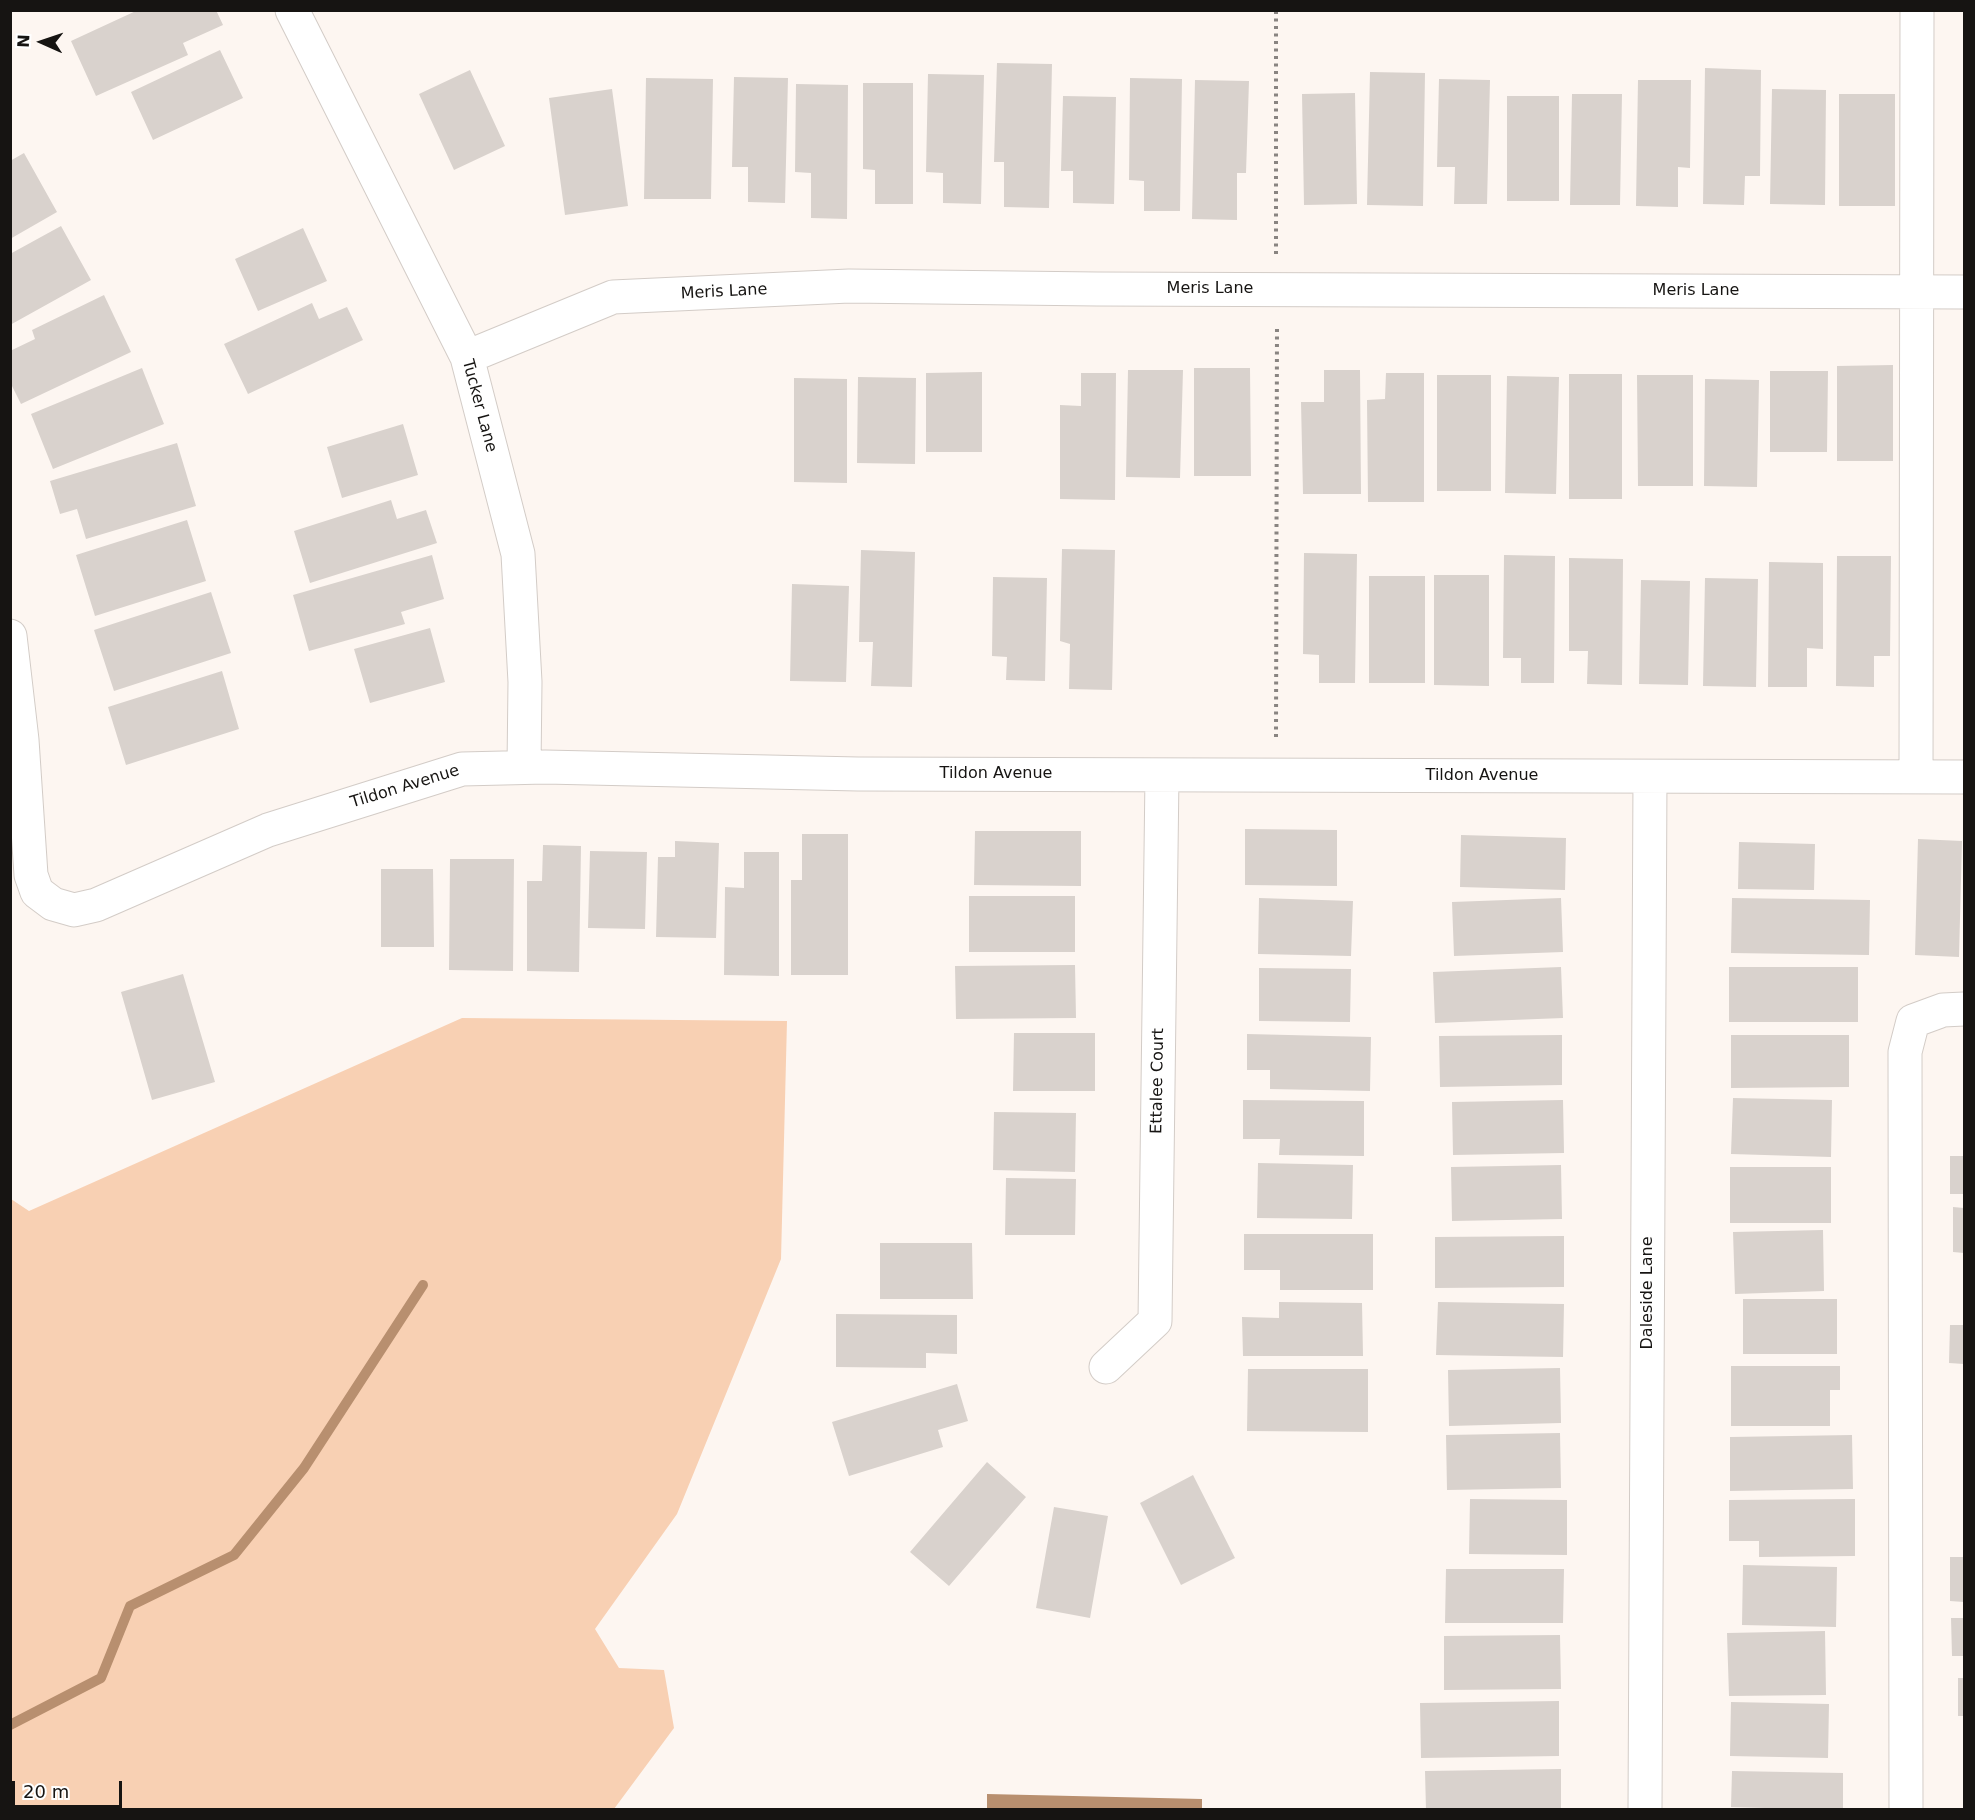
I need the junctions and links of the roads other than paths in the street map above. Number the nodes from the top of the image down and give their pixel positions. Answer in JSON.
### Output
{"nodes":[{"id":1,"x":291,"y":10,"type":"edge"},
{"id":2,"x":1917,"y":10,"type":"edge"},
{"id":3,"x":1916,"y":292,"type":"junction"},
{"id":4,"x":1965,"y":292,"type":"edge"},
{"id":5,"x":467,"y":357,"type":"junction"},
{"id":6,"x":10,"y":636,"type":"edge"},
{"id":7,"x":524,"y":767,"type":"junction"},
{"id":8,"x":1162,"y":774,"type":"junction"},
{"id":9,"x":1650,"y":777,"type":"junction"},
{"id":10,"x":1916,"y":777,"type":"junction"},
{"id":11,"x":1965,"y":777,"type":"edge"},
{"id":12,"x":1965,"y":1009,"type":"edge"},
{"id":13,"x":1106,"y":1367,"type":"dead end"},
{"id":14,"x":1645,"y":1809,"type":"edge"},
{"id":15,"x":1906,"y":1809,"type":"edge"}],
"edges":[{"from":1,"to":5,"type":"street","name":"Tucker Lane"},
{"from":2,"to":3,"type":"street"},
{"from":3,"to":4,"type":"street","name":"Meris Lane"},
{"from":3,"to":5,"type":"street","name":"Meris Lane"},
{"from":3,"to":10,"type":"street"},
{"from":5,"to":7,"type":"street","name":"Tucker Lane"},
{"from":6,"to":7,"type":"street","name":"Tildon Avenue"},
{"from":7,"to":8,"type":"street","name":"Tildon Avenue"},
{"from":8,"to":9,"type":"street","name":"Tildon Avenue"},
{"from":8,"to":13,"type":"street","name":"Ettalee Court"},
{"from":9,"to":10,"type":"street","name":"Tildon Avenue"},
{"from":9,"to":14,"type":"street","name":"Daleside Lane"},
{"from":10,"to":11,"type":"street","name":"Tildon Avenue"},
{"from":12,"to":15,"type":"street"}]}
